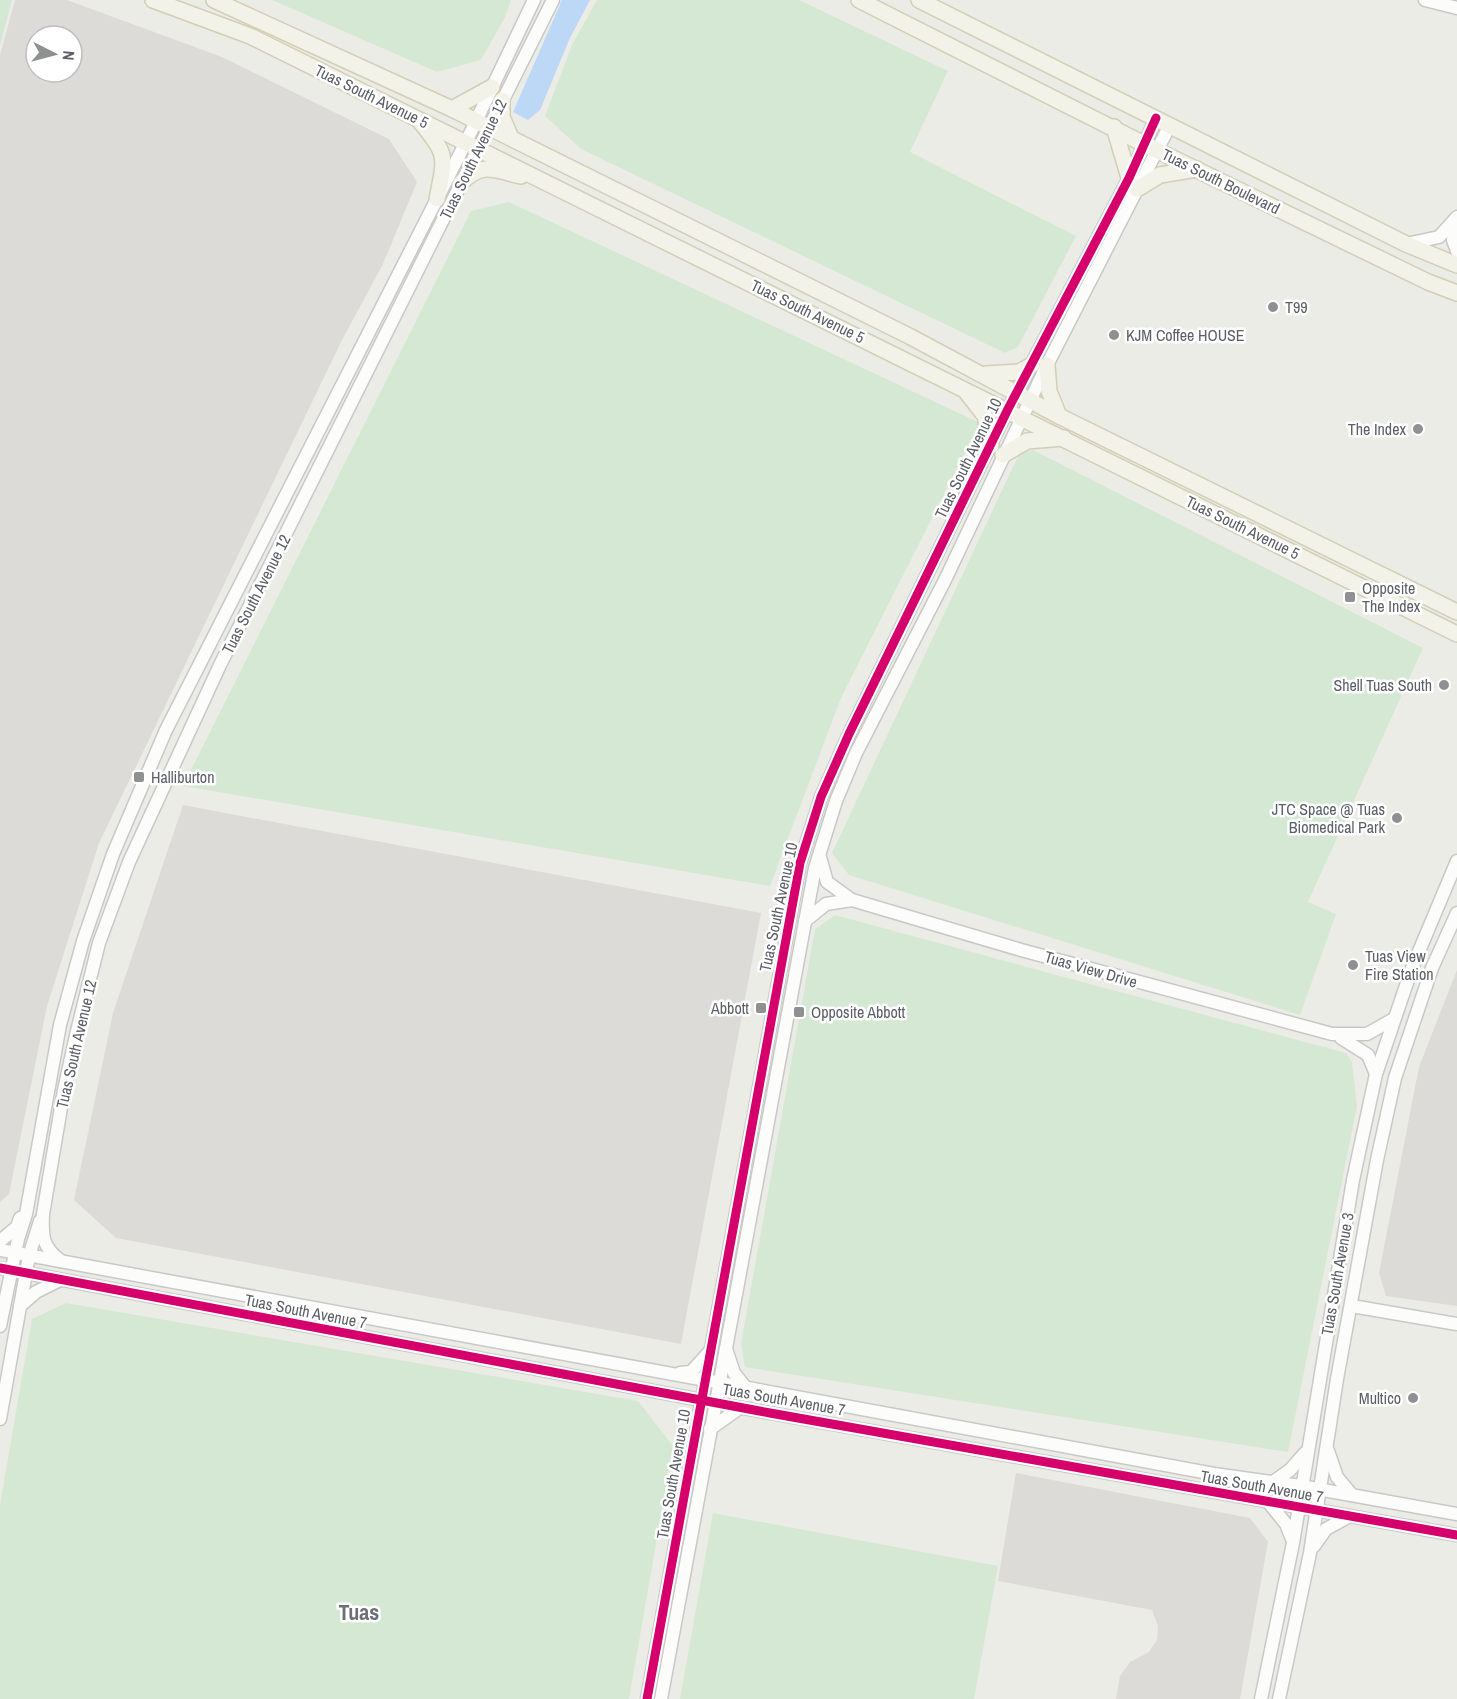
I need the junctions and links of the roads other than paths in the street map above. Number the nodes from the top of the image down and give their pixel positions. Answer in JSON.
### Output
{"nodes":[{"id":1,"x":153,"y":0,"type":"edge"},
{"id":2,"x":214,"y":0,"type":"edge"},
{"id":3,"x":534,"y":0,"type":"edge"},
{"id":4,"x":553,"y":0,"type":"edge"},
{"id":5,"x":859,"y":0,"type":"edge"},
{"id":6,"x":918,"y":0,"type":"edge"},
{"id":7,"x":1425,"y":0,"type":"edge"},
{"id":8,"x":1457,"y":8,"type":"edge"},
{"id":9,"x":492,"y":87,"type":"junction"},
{"id":10,"x":502,"y":100,"type":"junction"},
{"id":11,"x":452,"y":109,"type":"junction"},
{"id":12,"x":417,"y":118,"type":"junction"},
{"id":13,"x":1163,"y":121,"type":"junction"},
{"id":14,"x":483,"y":124,"type":"junction"},
{"id":15,"x":1114,"y":127,"type":"junction"},
{"id":16,"x":511,"y":138,"type":"junction"},
{"id":17,"x":473,"y":145,"type":"junction"},
{"id":18,"x":1151,"y":147,"type":"junction"},
{"id":19,"x":1197,"y":169,"type":"junction"},
{"id":20,"x":461,"y":183,"type":"junction"},
{"id":21,"x":547,"y":183,"type":"junction"},
{"id":22,"x":1133,"y":183,"type":"junction"},
{"id":23,"x":437,"y":199,"type":"junction"},
{"id":24,"x":1456,"y":220,"type":"edge"},
{"id":25,"x":1406,"y":244,"type":"junction"},
{"id":26,"x":1457,"y":251,"type":"edge"},
{"id":27,"x":1457,"y":265,"type":"edge"},
{"id":28,"x":1457,"y":293,"type":"edge"},
{"id":29,"x":1039,"y":365,"type":"junction"},
{"id":30,"x":982,"y":374,"type":"junction"},
{"id":31,"x":959,"y":386,"type":"junction"},
{"id":32,"x":1024,"y":396,"type":"junction"},
{"id":33,"x":1008,"y":410,"type":"junction"},
{"id":34,"x":1059,"y":416,"type":"junction"},
{"id":35,"x":1022,"y":417,"type":"junction"},
{"id":36,"x":1064,"y":438,"type":"junction"},
{"id":37,"x":997,"y":451,"type":"junction"},
{"id":38,"x":1457,"y":612,"type":"edge"},
{"id":39,"x":1457,"y":634,"type":"edge"},
{"id":40,"x":819,"y":852,"type":"junction"},
{"id":41,"x":1457,"y":861,"type":"edge"},
{"id":42,"x":852,"y":900,"type":"junction"},
{"id":43,"x":1457,"y":913,"type":"edge"},
{"id":44,"x":805,"y":921,"type":"junction"},
{"id":45,"x":1412,"y":968,"type":"junction"},
{"id":46,"x":1432,"y":968,"type":"junction"},
{"id":47,"x":1392,"y":1020,"type":"junction"},
{"id":48,"x":1332,"y":1034,"type":"junction"},
{"id":49,"x":1376,"y":1074,"type":"junction"},
{"id":50,"x":27,"y":1200,"type":"junction"},
{"id":51,"x":26,"y":1214,"type":"junction"},
{"id":52,"x":42,"y":1216,"type":"junction"},
{"id":53,"x":0,"y":1241,"type":"edge"},
{"id":54,"x":0,"y":1250,"type":"edge"},
{"id":55,"x":16,"y":1253,"type":"junction"},
{"id":56,"x":29,"y":1256,"type":"junction"},
{"id":57,"x":62,"y":1262,"type":"junction"},
{"id":58,"x":0,"y":1268,"type":"edge"},
{"id":59,"x":13,"y":1271,"type":"junction"},
{"id":60,"x":26,"y":1274,"type":"junction"},
{"id":61,"x":60,"y":1280,"type":"junction"},
{"id":62,"x":0,"y":1292,"type":"edge"},
{"id":63,"x":20,"y":1306,"type":"junction"},
{"id":64,"x":1352,"y":1306,"type":"junction"},
{"id":65,"x":3,"y":1307,"type":"junction"},
{"id":66,"x":1457,"y":1324,"type":"edge"},
{"id":67,"x":0,"y":1326,"type":"edge"},
{"id":68,"x":712,"y":1347,"type":"junction"},
{"id":69,"x":725,"y":1347,"type":"junction"},
{"id":70,"x":670,"y":1373,"type":"junction"},
{"id":71,"x":712,"y":1381,"type":"junction"},
{"id":72,"x":746,"y":1388,"type":"junction"},
{"id":73,"x":681,"y":1396,"type":"junction"},
{"id":74,"x":702,"y":1400,"type":"junction"},
{"id":75,"x":715,"y":1402,"type":"junction"},
{"id":76,"x":741,"y":1407,"type":"junction"},
{"id":77,"x":0,"y":1419,"type":"edge"},
{"id":78,"x":698,"y":1422,"type":"junction"},
{"id":79,"x":710,"y":1429,"type":"junction"},
{"id":80,"x":1326,"y":1447,"type":"junction"},
{"id":81,"x":1308,"y":1450,"type":"junction"},
{"id":82,"x":1273,"y":1482,"type":"junction"},
{"id":83,"x":1301,"y":1486,"type":"junction"},
{"id":84,"x":1319,"y":1489,"type":"junction"},
{"id":85,"x":1352,"y":1495,"type":"junction"},
{"id":86,"x":1269,"y":1503,"type":"junction"},
{"id":87,"x":1298,"y":1509,"type":"junction"},
{"id":88,"x":1315,"y":1512,"type":"junction"},
{"id":89,"x":1457,"y":1514,"type":"edge"},
{"id":90,"x":1348,"y":1517,"type":"junction"},
{"id":91,"x":1457,"y":1535,"type":"edge"},
{"id":92,"x":1293,"y":1543,"type":"junction"},
{"id":93,"x":1310,"y":1553,"type":"junction"},
{"id":94,"x":647,"y":1699,"type":"edge"},
{"id":95,"x":661,"y":1699,"type":"edge"},
{"id":96,"x":1261,"y":1699,"type":"edge"},
{"id":97,"x":1279,"y":1699,"type":"edge"}],
"edges":[{"from":1,"to":12,"type":"main road","name":"Tuas South Avenue 5"},
{"from":2,"to":11,"type":"main road","name":"Tuas South Avenue 5"},
{"from":3,"to":9,"type":"street","name":"Tuas South Avenue 12"},
{"from":4,"to":10,"type":"street","name":"Tuas South Avenue 12"},
{"from":5,"to":15,"type":"main road","name":"Tuas South Boulevard"},
{"from":6,"to":13,"type":"main road","name":"Tuas South Boulevard"},
{"from":7,"to":8,"type":"street"},
{"from":9,"to":11,"type":"main road"},
{"from":9,"to":14,"type":"street","name":"Tuas South Avenue 12"},
{"from":10,"to":14,"type":"street","name":"Tuas South Avenue 12"},
{"from":10,"to":16,"type":"main road"},
{"from":11,"to":14,"type":"main road","name":"Tuas South Avenue 5"},
{"from":12,"to":17,"type":"main road","name":"Tuas South Avenue 5"},
{"from":12,"to":23,"type":"main road"},
{"from":13,"to":18,"type":"street","name":"Tuas South Avenue 10"},
{"from":13,"to":25,"type":"main road","name":"Tuas South Boulevard"},
{"from":14,"to":16,"type":"main road","name":"Tuas South Avenue 5"},
{"from":14,"to":17,"type":"street","name":"Tuas South Avenue 12"},
{"from":15,"to":18,"type":"main road","name":"Tuas South Boulevard"},
{"from":15,"to":22,"type":"main road"},
{"from":16,"to":30,"type":"main road","name":"Tuas South Avenue 5"},
{"from":17,"to":20,"type":"street","name":"Tuas South Avenue 12"},
{"from":17,"to":21,"type":"main road","name":"Tuas South Avenue 5"},
{"from":17,"to":23,"type":"street","name":"Tuas South Avenue 12"},
{"from":18,"to":19,"type":"main road","name":"Tuas South Boulevard"},
{"from":18,"to":22,"type":"street","name":"Tuas South Avenue 10"},
{"from":19,"to":22,"type":"main road"},
{"from":19,"to":28,"type":"main road","name":"Tuas South Boulevard"},
{"from":20,"to":21,"type":"main road"},
{"from":20,"to":52,"type":"street","name":"Tuas South Avenue 12"},
{"from":21,"to":31,"type":"main road","name":"Tuas South Avenue 5"},
{"from":22,"to":29,"type":"street","name":"Tuas South Avenue 10"},
{"from":23,"to":50,"type":"street","name":"Tuas South Avenue 12"},
{"from":24,"to":25,"type":"street"},
{"from":24,"to":26,"type":"street"},
{"from":25,"to":27,"type":"main road","name":"Tuas South Boulevard"},
{"from":29,"to":30,"type":"main road"},
{"from":29,"to":32,"type":"street","name":"Tuas South Avenue 10"},
{"from":29,"to":34,"type":"main road"},
{"from":30,"to":32,"type":"main road","name":"Tuas South Avenue 5"},
{"from":31,"to":33,"type":"main road","name":"Tuas South Avenue 5"},
{"from":31,"to":37,"type":"main road"},
{"from":32,"to":33,"type":"street","name":"Tuas South Avenue 10"},
{"from":32,"to":34,"type":"main road","name":"Tuas South Avenue 5"},
{"from":32,"to":35,"type":"street","name":"Tuas South Avenue 10"},
{"from":33,"to":35,"type":"main road","name":"Tuas South Avenue 5"},
{"from":33,"to":37,"type":"street","name":"Tuas South Avenue 10"},
{"from":34,"to":38,"type":"main road","name":"Tuas South Avenue 5"},
{"from":35,"to":36,"type":"main road","name":"Tuas South Avenue 5"},
{"from":35,"to":37,"type":"street","name":"Tuas South Avenue 10"},
{"from":36,"to":37,"type":"main road"},
{"from":36,"to":39,"type":"main road","name":"Tuas South Avenue 5"},
{"from":37,"to":40,"type":"street","name":"Tuas South Avenue 10"},
{"from":37,"to":68,"type":"street","name":"Tuas South Avenue 10"},
{"from":40,"to":42,"type":"street","name":"Tuas View Drive"},
{"from":40,"to":44,"type":"street","name":"Tuas South Avenue 10"},
{"from":41,"to":45,"type":"street","name":"Tuas South Avenue 3"},
{"from":42,"to":44,"type":"street","name":"Tuas View Drive"},
{"from":42,"to":48,"type":"street","name":"Tuas View Drive"},
{"from":43,"to":46,"type":"street","name":"Tuas South Avenue 3"},
{"from":44,"to":69,"type":"street","name":"Tuas South Avenue 10"},
{"from":45,"to":46,"type":"street"},
{"from":45,"to":47,"type":"street","name":"Tuas South Avenue 3"},
{"from":46,"to":64,"type":"street","name":"Tuas South Avenue 3"},
{"from":47,"to":48,"type":"street","name":"Tuas View Drive"},
{"from":47,"to":49,"type":"street","name":"Tuas South Avenue 3"},
{"from":48,"to":49,"type":"street","name":"Tuas View Drive"},
{"from":49,"to":81,"type":"street","name":"Tuas South Avenue 3"},
{"from":50,"to":51,"type":"street","name":"Tuas South Avenue 12"},
{"from":50,"to":53,"type":"street"},
{"from":51,"to":52,"type":"street"},
{"from":51,"to":55,"type":"street","name":"Tuas South Avenue 12"},
{"from":52,"to":56,"type":"street","name":"Tuas South Avenue 12"},
{"from":52,"to":57,"type":"street"},
{"from":54,"to":55,"type":"street","name":"Tuas South Avenue 7"},
{"from":55,"to":56,"type":"street","name":"Tuas South Avenue 7"},
{"from":55,"to":59,"type":"street","name":"Tuas South Avenue 12"},
{"from":56,"to":57,"type":"street","name":"Tuas South Avenue 7"},
{"from":56,"to":60,"type":"street","name":"Tuas South Avenue 12"},
{"from":57,"to":70,"type":"street","name":"Tuas South Avenue 7"},
{"from":58,"to":59,"type":"street","name":"Tuas South Avenue 7"},
{"from":59,"to":60,"type":"street","name":"Tuas South Avenue 7"},
{"from":59,"to":65,"type":"street","name":"Tuas South Avenue 12"},
{"from":60,"to":61,"type":"street","name":"Tuas South Avenue 7"},
{"from":60,"to":63,"type":"street","name":"Tuas South Avenue 12"},
{"from":61,"to":63,"type":"street"},
{"from":61,"to":73,"type":"street","name":"Tuas South Avenue 7"},
{"from":62,"to":65,"type":"street"},
{"from":63,"to":77,"type":"street","name":"Tuas South Avenue 12"},
{"from":64,"to":66,"type":"street"},
{"from":64,"to":80,"type":"street","name":"Tuas South Avenue 3"},
{"from":65,"to":67,"type":"street","name":"Tuas South Avenue 12"},
{"from":68,"to":70,"type":"street"},
{"from":68,"to":71,"type":"street","name":"Tuas South Avenue 10"},
{"from":69,"to":71,"type":"street","name":"Tuas South Avenue 10"},
{"from":69,"to":72,"type":"street"},
{"from":70,"to":71,"type":"street","name":"Tuas South Avenue 7"},
{"from":71,"to":72,"type":"street","name":"Tuas South Avenue 7"},
{"from":71,"to":74,"type":"street","name":"Tuas South Avenue 10"},
{"from":71,"to":75,"type":"street","name":"Tuas South Avenue 10"},
{"from":72,"to":82,"type":"street","name":"Tuas South Avenue 7"},
{"from":73,"to":74,"type":"street","name":"Tuas South Avenue 7"},
{"from":73,"to":78,"type":"street"},
{"from":74,"to":75,"type":"street","name":"Tuas South Avenue 7"},
{"from":74,"to":78,"type":"street","name":"Tuas South Avenue 10"},
{"from":75,"to":76,"type":"street","name":"Tuas South Avenue 7"},
{"from":75,"to":79,"type":"street","name":"Tuas South Avenue 10"},
{"from":76,"to":79,"type":"street"},
{"from":76,"to":86,"type":"street","name":"Tuas South Avenue 7"},
{"from":78,"to":94,"type":"street","name":"Tuas South Avenue 10"},
{"from":79,"to":95,"type":"street","name":"Tuas South Avenue 10"},
{"from":80,"to":84,"type":"street","name":"Tuas South Avenue 3"},
{"from":80,"to":85,"type":"street"},
{"from":81,"to":82,"type":"street"},
{"from":81,"to":83,"type":"street","name":"Tuas South Avenue 3"},
{"from":82,"to":83,"type":"street","name":"Tuas South Avenue 7"},
{"from":83,"to":84,"type":"street","name":"Tuas South Avenue 7"},
{"from":83,"to":87,"type":"street","name":"Tuas South Avenue 3"},
{"from":84,"to":85,"type":"street","name":"Tuas South Avenue 7"},
{"from":84,"to":88,"type":"street","name":"Tuas South Avenue 3"},
{"from":85,"to":89,"type":"street","name":"Tuas South Avenue 7"},
{"from":86,"to":87,"type":"street","name":"Tuas South Avenue 7"},
{"from":86,"to":92,"type":"street"},
{"from":87,"to":88,"type":"street","name":"Tuas South Avenue 7"},
{"from":87,"to":92,"type":"street","name":"Tuas South Avenue 3"},
{"from":88,"to":90,"type":"street","name":"Tuas South Avenue 7"},
{"from":88,"to":93,"type":"street","name":"Tuas South Avenue 3"},
{"from":90,"to":91,"type":"street","name":"Tuas South Avenue 7"},
{"from":90,"to":93,"type":"street"},
{"from":92,"to":96,"type":"street","name":"Tuas South Avenue 3"},
{"from":93,"to":97,"type":"street","name":"Tuas South Avenue 3"}]}
